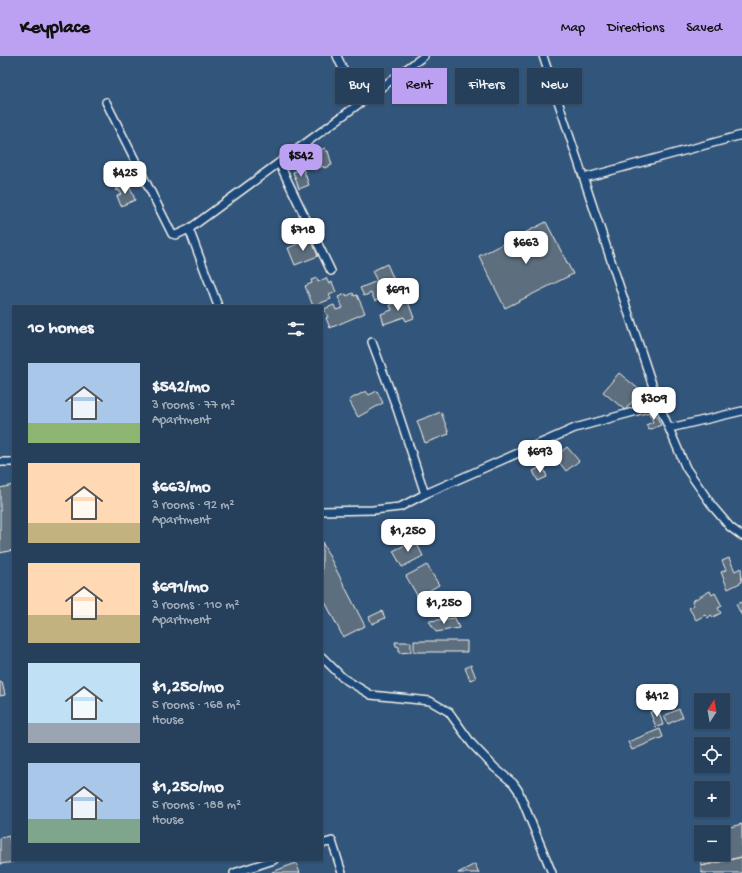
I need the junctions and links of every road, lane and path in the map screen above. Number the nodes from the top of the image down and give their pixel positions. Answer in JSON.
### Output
{"nodes":[{"id":1,"x":337,"y":56,"type":"edge"},
{"id":2,"x":424,"y":56,"type":"edge"},
{"id":3,"x":543,"y":56,"type":"edge"},
{"id":4,"x":342,"y":68,"type":"edge"},
{"id":5,"x":384,"y":86,"type":"edge"},
{"id":6,"x":106,"y":102,"type":"dead end"},
{"id":7,"x":359,"y":104,"type":"edge"},
{"id":8,"x":742,"y":135,"type":"edge"},
{"id":9,"x":279,"y":163,"type":"junction"},
{"id":10,"x":584,"y":178,"type":"junction"},
{"id":11,"x":189,"y":229,"type":"junction"},
{"id":12,"x":331,"y":271,"type":"dead end"},
{"id":13,"x":218,"y":305,"type":"edge"},
{"id":14,"x":372,"y":342,"type":"dead end"},
{"id":15,"x":659,"y":405,"type":"junction"},
{"id":16,"x":742,"y":411,"type":"edge"},
{"id":17,"x":670,"y":428,"type":"junction"},
{"id":18,"x":0,"y":462,"type":"edge"},
{"id":19,"x":12,"y":462,"type":"edge"},
{"id":20,"x":425,"y":494,"type":"junction"},
{"id":21,"x":323,"y":511,"type":"edge"},
{"id":22,"x":742,"y":536,"type":"edge"},
{"id":23,"x":323,"y":658,"type":"edge"},
{"id":24,"x":323,"y":844,"type":"edge"},
{"id":25,"x":271,"y":861,"type":"edge"},
{"id":26,"x":234,"y":873,"type":"edge"},
{"id":27,"x":342,"y":873,"type":"edge"},
{"id":28,"x":552,"y":873,"type":"edge"}],
"edges":[{"from":1,"to":4,"type":"street"},
{"from":2,"to":5,"type":"street"},
{"from":3,"to":10,"type":"street"},
{"from":6,"to":11,"type":"street"},
{"from":7,"to":9,"type":"street"},
{"from":8,"to":10,"type":"street"},
{"from":9,"to":11,"type":"street"},
{"from":9,"to":12,"type":"street"},
{"from":10,"to":15,"type":"street"},
{"from":11,"to":13,"type":"street"},
{"from":14,"to":20,"type":"street"},
{"from":15,"to":17,"type":"street"},
{"from":15,"to":20,"type":"street"},
{"from":16,"to":17,"type":"street"},
{"from":17,"to":22,"type":"street"},
{"from":18,"to":19,"type":"street"},
{"from":20,"to":21,"type":"street"},
{"from":23,"to":28,"type":"street"},
{"from":24,"to":27,"type":"street"},
{"from":25,"to":26,"type":"street"}]}
